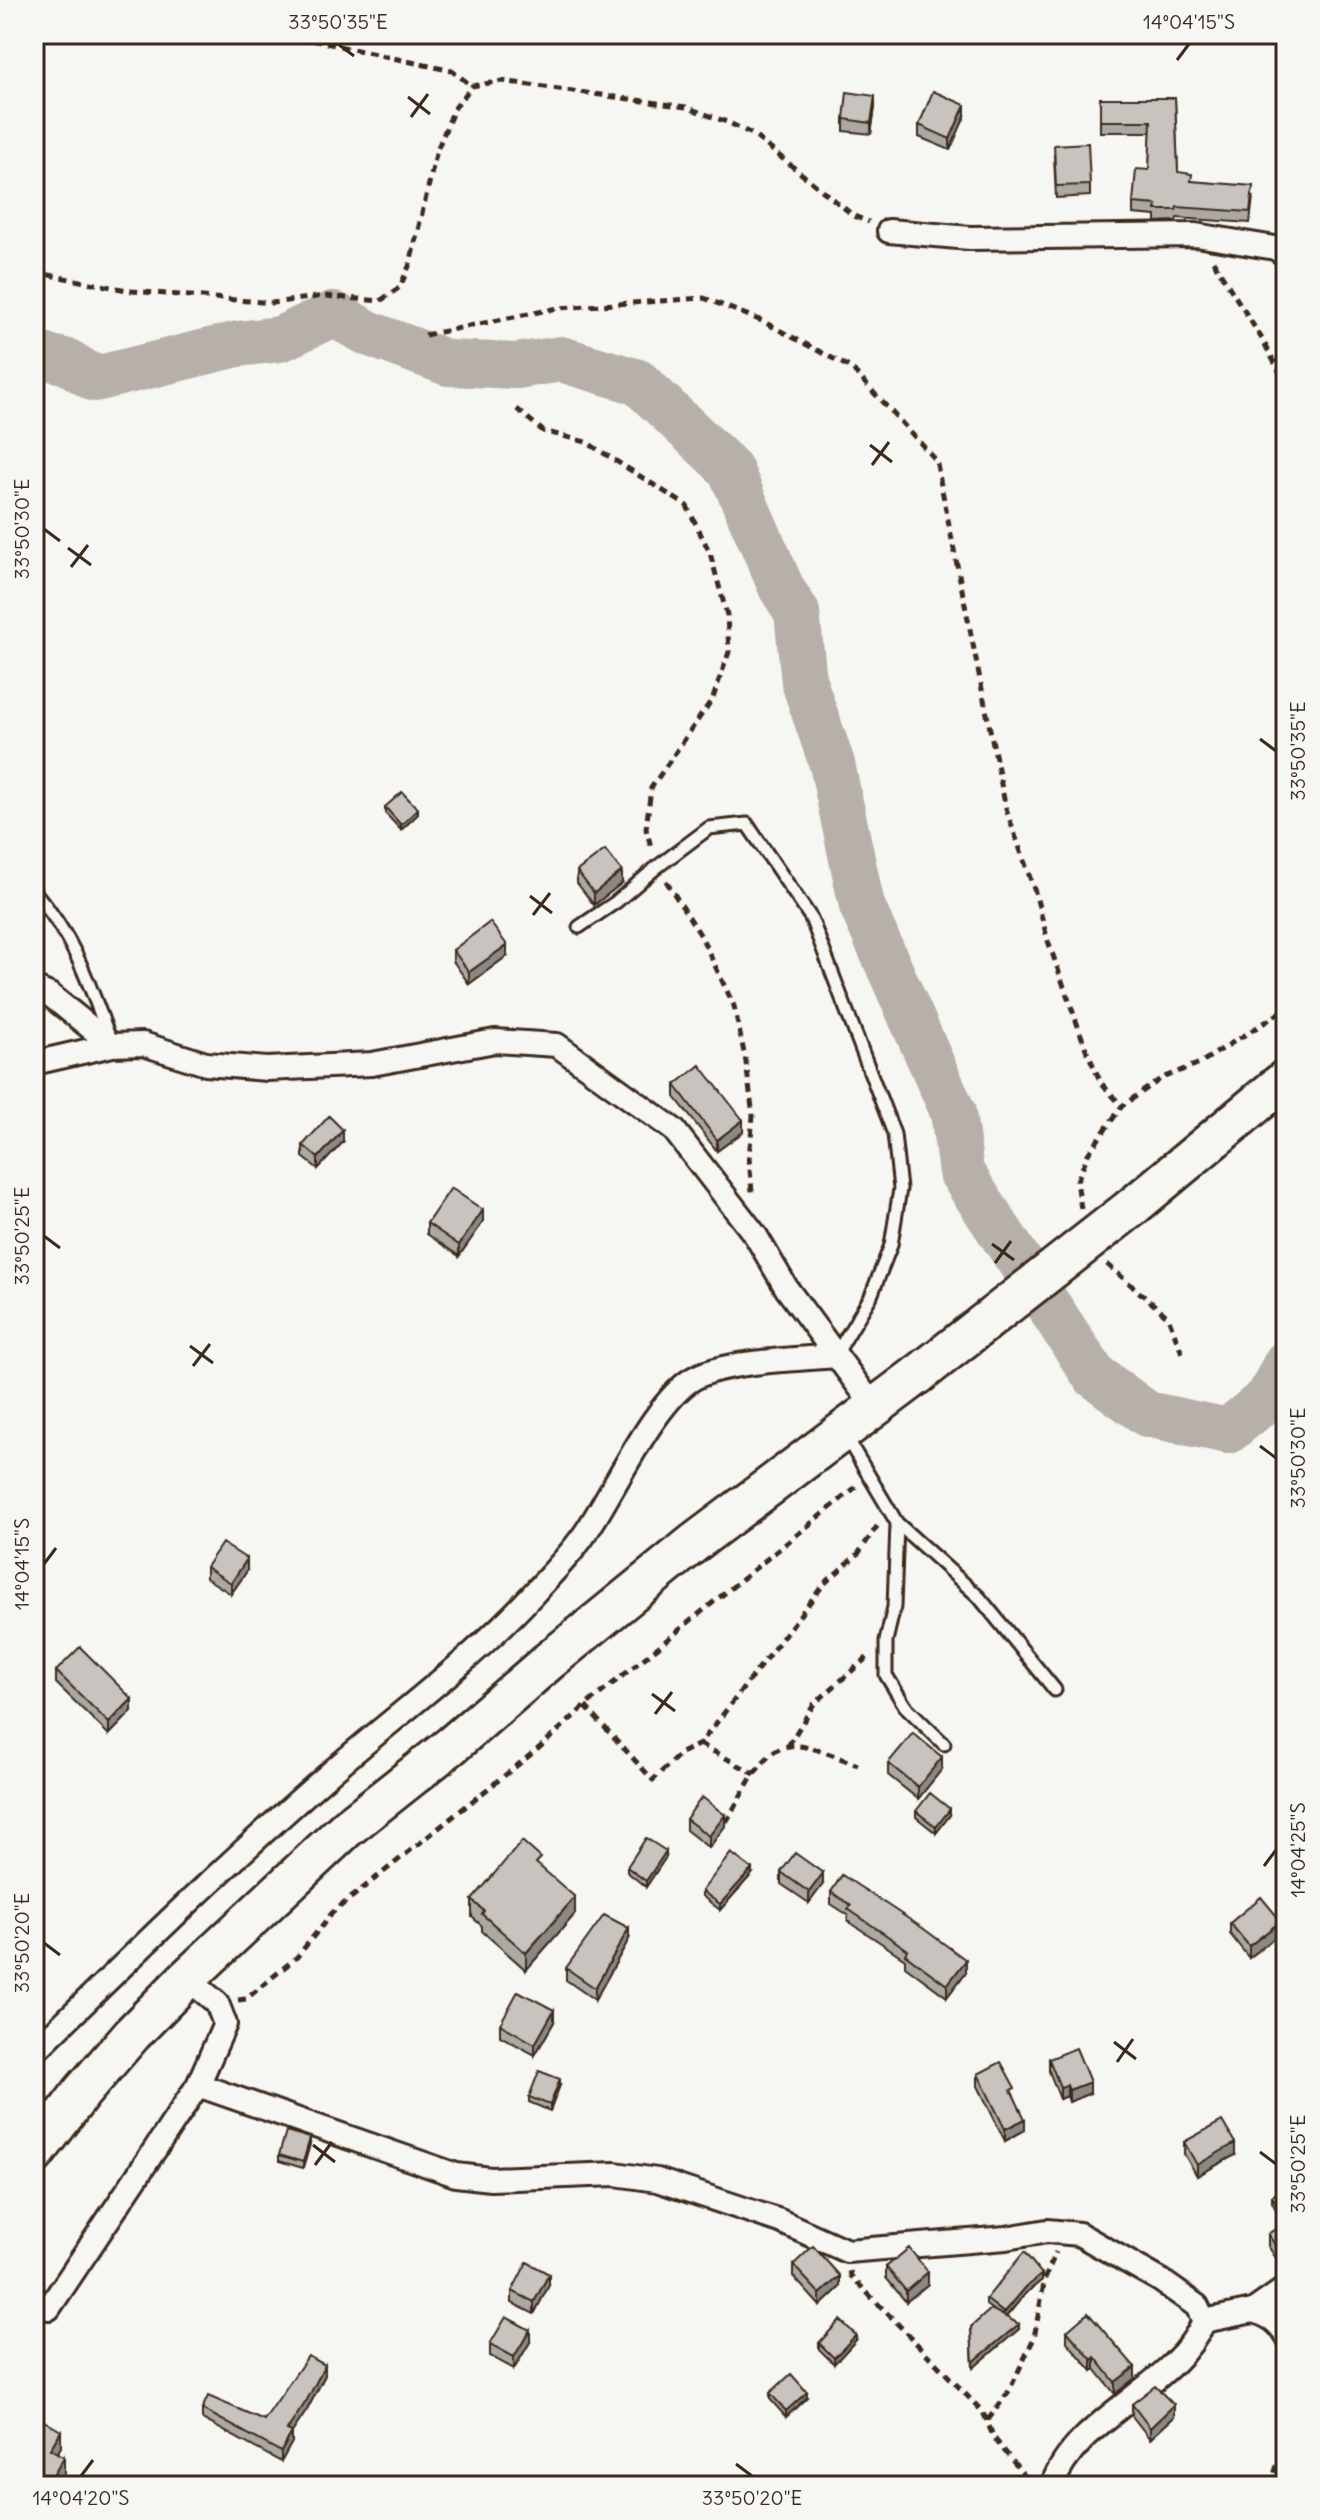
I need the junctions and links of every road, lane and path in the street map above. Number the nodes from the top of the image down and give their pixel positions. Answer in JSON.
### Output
{"nodes":[{"id":1,"x":285,"y":34,"type":"edge"},
{"id":2,"x":472,"y":86,"type":"junction"},
{"id":3,"x":889,"y":231,"type":"joint"},
{"id":4,"x":1196,"y":235,"type":"junction"},
{"id":5,"x":1286,"y":255,"type":"edge"},
{"id":6,"x":34,"y":272,"type":"edge"},
{"id":7,"x":425,"y":335,"type":"dead end"},
{"id":8,"x":1286,"y":384,"type":"edge"},
{"id":9,"x":517,"y":409,"type":"dead end"},
{"id":10,"x":657,"y":867,"type":"junction"},
{"id":11,"x":34,"y":891,"type":"edge"},
{"id":12,"x":579,"y":927,"type":"dead end"},
{"id":13,"x":34,"y":988,"type":"edge"},
{"id":14,"x":112,"y":1045,"type":"junction"},
{"id":15,"x":34,"y":1063,"type":"edge"},
{"id":16,"x":1286,"y":1079,"type":"edge"},
{"id":17,"x":1122,"y":1106,"type":"dead end"},
{"id":18,"x":756,"y":1236,"type":"junction"},
{"id":19,"x":835,"y":1356,"type":"junction"},
{"id":20,"x":875,"y":1408,"type":"junction"},
{"id":21,"x":843,"y":1432,"type":"junction"},
{"id":22,"x":868,"y":1477,"type":"junction"},
{"id":23,"x":888,"y":1511,"type":"junction"},
{"id":24,"x":897,"y":1523,"type":"junction"},
{"id":25,"x":886,"y":1641,"type":"junction"},
{"id":26,"x":1055,"y":1690,"type":"dead end"},
{"id":27,"x":585,"y":1706,"type":"junction"},
{"id":28,"x":700,"y":1744,"type":"junction"},
{"id":29,"x":944,"y":1744,"type":"dead end"},
{"id":30,"x":788,"y":1746,"type":"junction"},
{"id":31,"x":858,"y":1765,"type":"dead end"},
{"id":32,"x":755,"y":1774,"type":"junction"},
{"id":33,"x":726,"y":1822,"type":"edge"},
{"id":34,"x":187,"y":1978,"type":"junction"},
{"id":35,"x":217,"y":2003,"type":"junction"},
{"id":36,"x":34,"y":2052,"type":"edge"},
{"id":37,"x":198,"y":2085,"type":"junction"},
{"id":38,"x":35,"y":2152,"type":"edge"},
{"id":39,"x":1060,"y":2232,"type":"junction"},
{"id":40,"x":847,"y":2251,"type":"junction"},
{"id":41,"x":1286,"y":2288,"type":"edge"},
{"id":42,"x":34,"y":2305,"type":"edge"},
{"id":43,"x":1253,"y":2311,"type":"junction"},
{"id":44,"x":1204,"y":2321,"type":"junction"},
{"id":45,"x":1286,"y":2335,"type":"edge"},
{"id":46,"x":988,"y":2420,"type":"junction"},
{"id":47,"x":1286,"y":2446,"type":"edge"},
{"id":48,"x":1033,"y":2486,"type":"edge"},
{"id":49,"x":1052,"y":2486,"type":"edge"},
{"id":50,"x":1270,"y":2486,"type":"edge"}],
"edges":[{"from":1,"to":2,"type":"path"},
{"from":2,"to":3,"type":"path"},
{"from":2,"to":6,"type":"path"},
{"from":3,"to":4,"type":"street"},
{"from":4,"to":5,"type":"street"},
{"from":4,"to":8,"type":"path"},
{"from":7,"to":17,"type":"path"},
{"from":9,"to":10,"type":"path"},
{"from":10,"to":12,"type":"lane"},
{"from":10,"to":18,"type":"path"},
{"from":10,"to":19,"type":"lane"},
{"from":11,"to":14,"type":"lane"},
{"from":13,"to":14,"type":"street"},
{"from":14,"to":15,"type":"street"},
{"from":14,"to":18,"type":"street"},
{"from":16,"to":20,"type":"highway","bridge":true},
{"from":18,"to":19,"type":"street"},
{"from":19,"to":20,"type":"street"},
{"from":19,"to":36,"type":"street"},
{"from":20,"to":21,"type":"highway"},
{"from":21,"to":22,"type":"lane"},
{"from":21,"to":34,"type":"highway"},
{"from":22,"to":23,"type":"lane"},
{"from":22,"to":27,"type":"path"},
{"from":23,"to":24,"type":"lane"},
{"from":23,"to":28,"type":"path"},
{"from":24,"to":25,"type":"lane"},
{"from":24,"to":26,"type":"lane"},
{"from":25,"to":29,"type":"lane"},
{"from":25,"to":30,"type":"path"},
{"from":27,"to":28,"type":"path"},
{"from":27,"to":35,"type":"path"},
{"from":28,"to":32,"type":"path"},
{"from":30,"to":31,"type":"path"},
{"from":30,"to":32,"type":"path"},
{"from":32,"to":33,"type":"path"},
{"from":34,"to":35,"type":"street"},
{"from":34,"to":38,"type":"highway"},
{"from":35,"to":37,"type":"street"},
{"from":37,"to":40,"type":"street"},
{"from":37,"to":42,"type":"street"},
{"from":39,"to":40,"type":"street"},
{"from":39,"to":44,"type":"street"},
{"from":39,"to":46,"type":"path"},
{"from":40,"to":46,"type":"path"},
{"from":41,"to":43,"type":"street"},
{"from":43,"to":44,"type":"street"},
{"from":43,"to":45,"type":"street"},
{"from":44,"to":49,"type":"street"},
{"from":46,"to":48,"type":"path"},
{"from":47,"to":50,"type":"path"}]}
